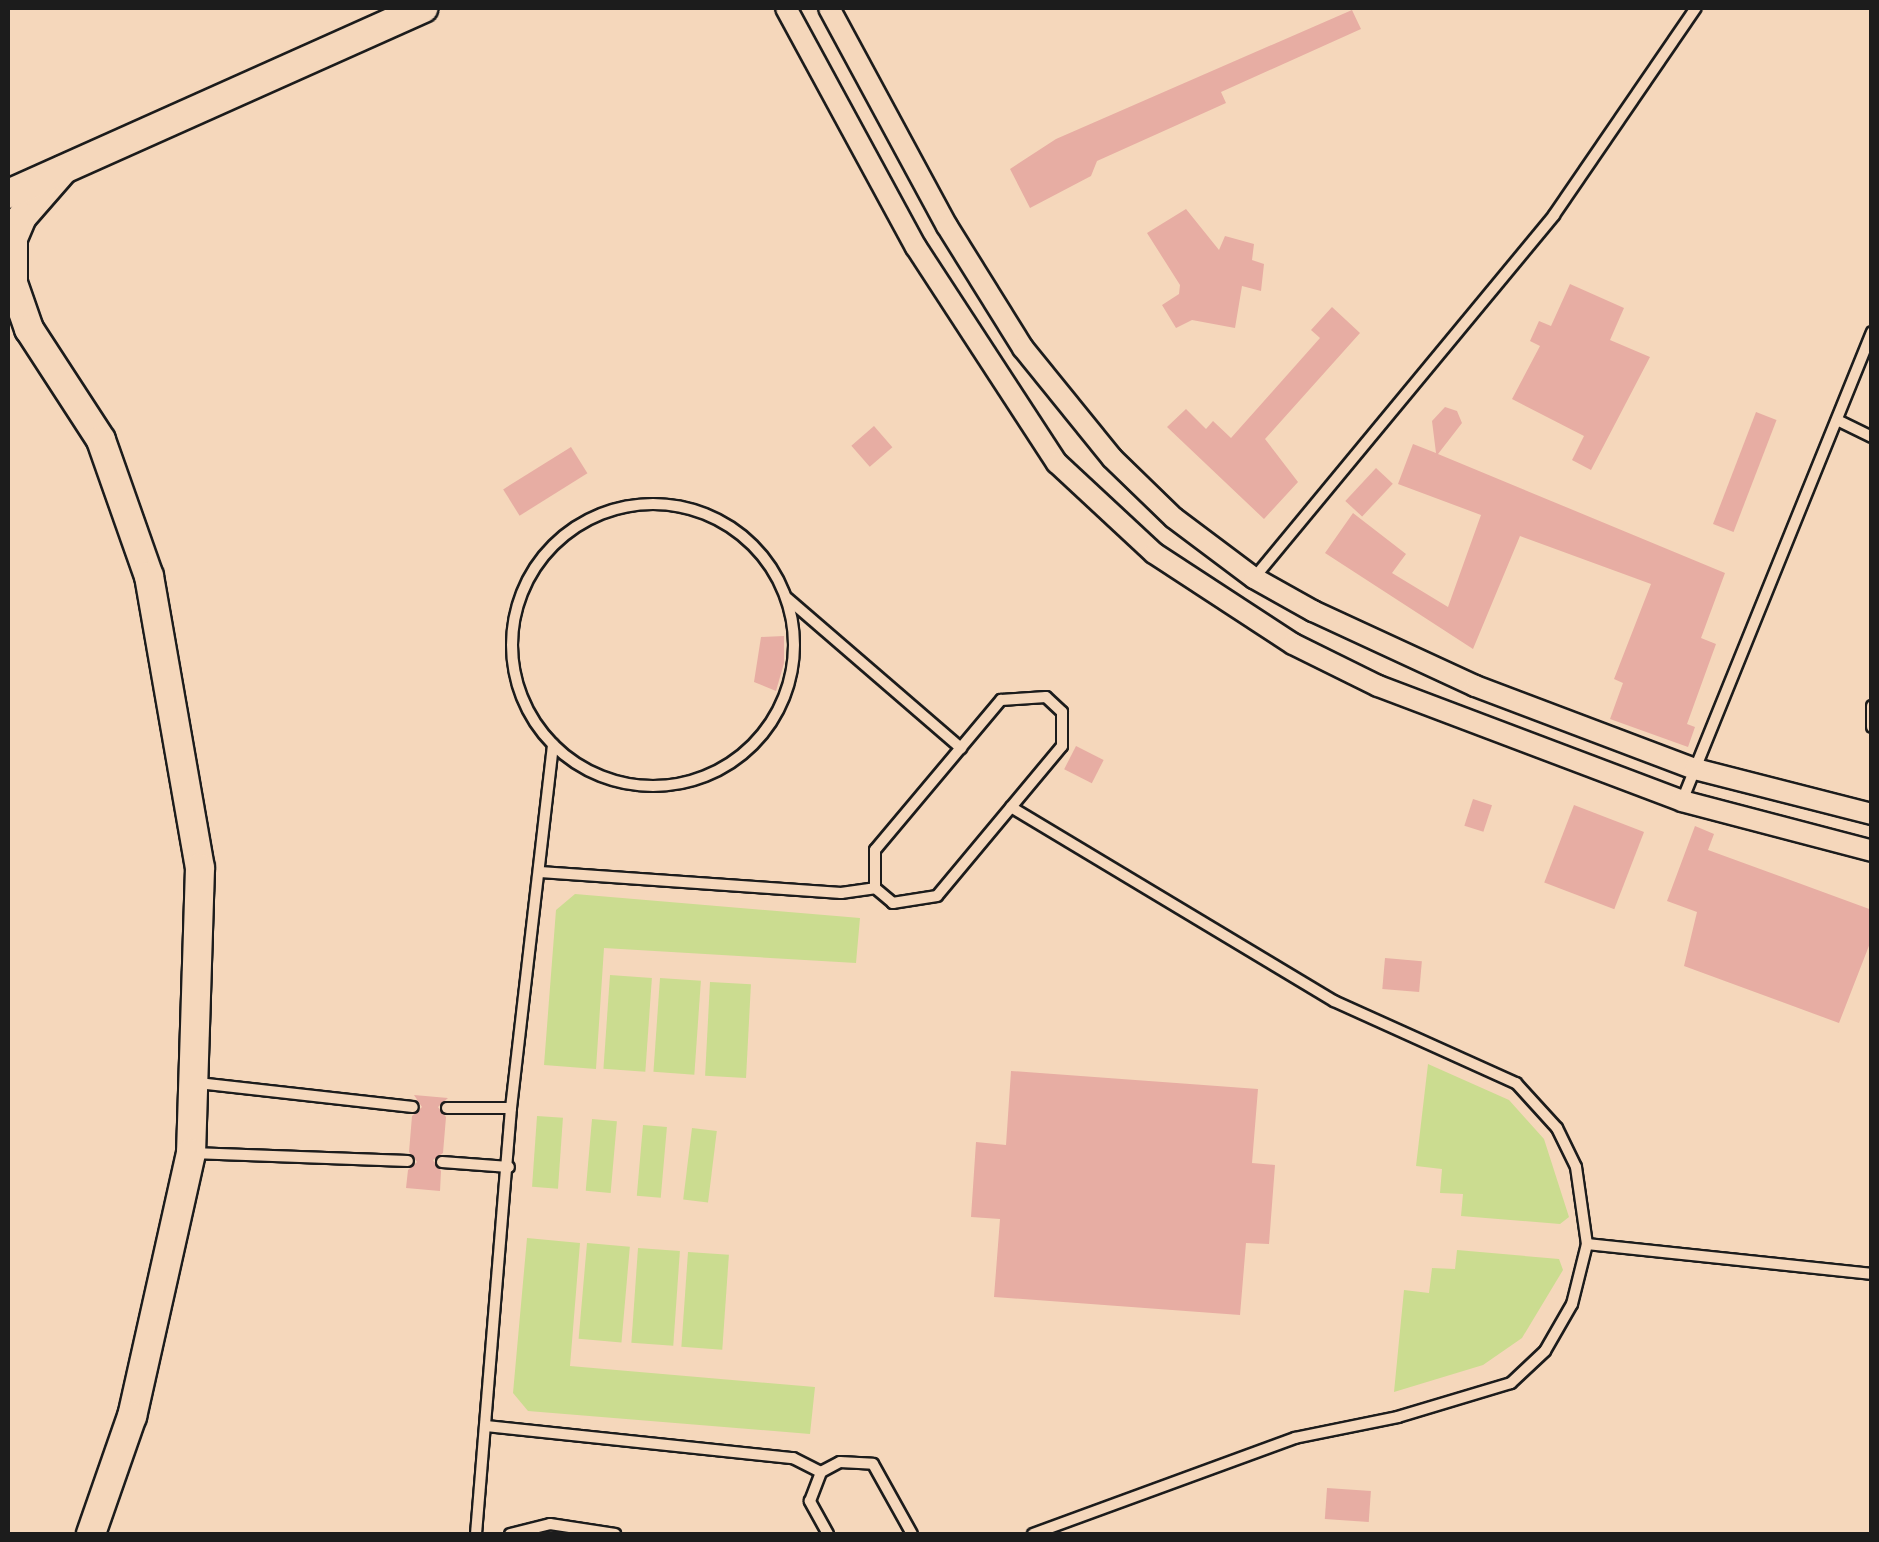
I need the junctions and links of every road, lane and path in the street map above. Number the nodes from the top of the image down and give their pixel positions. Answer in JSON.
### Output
{"nodes":[{"id":1,"x":423,"y":8,"type":"edge"},
{"id":2,"x":786,"y":8,"type":"edge"},
{"id":3,"x":830,"y":8,"type":"edge"},
{"id":4,"x":1696,"y":8,"type":"edge"},
{"id":5,"x":62,"y":170,"type":"junction"},
{"id":6,"x":8,"y":194,"type":"edge"},
{"id":7,"x":18,"y":321,"type":"edge"},
{"id":8,"x":1872,"y":332,"type":"edge"},
{"id":9,"x":1836,"y":420,"type":"junction"},
{"id":10,"x":1872,"y":436,"type":"edge"},
{"id":11,"x":1254,"y":578,"type":"junction"},
{"id":12,"x":786,"y":597,"type":"junction"},
{"id":13,"x":1872,"y":706,"type":"edge"},
{"id":14,"x":1872,"y":727,"type":"edge"},
{"id":15,"x":553,"y":744,"type":"junction"},
{"id":16,"x":961,"y":748,"type":"junction"},
{"id":17,"x":1696,"y":769,"type":"junction"},
{"id":18,"x":1682,"y":801,"type":"junction"},
{"id":19,"x":1011,"y":807,"type":"junction"},
{"id":20,"x":1872,"y":814,"type":"edge"},
{"id":21,"x":1872,"y":852,"type":"edge"},
{"id":22,"x":540,"y":872,"type":"junction"},
{"id":23,"x":876,"y":888,"type":"junction"},
{"id":24,"x":198,"y":1083,"type":"junction"},
{"id":25,"x":413,"y":1106,"type":"dead end"},
{"id":26,"x":447,"y":1108,"type":"dead end"},
{"id":27,"x":511,"y":1108,"type":"junction"},
{"id":28,"x":190,"y":1153,"type":"junction"},
{"id":29,"x":408,"y":1161,"type":"dead end"},
{"id":30,"x":442,"y":1162,"type":"dead end"},
{"id":31,"x":509,"y":1167,"type":"junction"},
{"id":32,"x":1587,"y":1244,"type":"junction"},
{"id":33,"x":1872,"y":1274,"type":"edge"},
{"id":34,"x":486,"y":1426,"type":"junction"},
{"id":35,"x":821,"y":1472,"type":"junction"},
{"id":36,"x":91,"y":1534,"type":"edge"},
{"id":37,"x":476,"y":1534,"type":"edge"},
{"id":38,"x":510,"y":1534,"type":"edge"},
{"id":39,"x":615,"y":1534,"type":"edge"},
{"id":40,"x":828,"y":1534,"type":"edge"},
{"id":41,"x":912,"y":1534,"type":"edge"},
{"id":42,"x":1033,"y":1534,"type":"edge"}],
"edges":[{"from":1,"to":5,"type":"main road"},
{"from":2,"to":18,"type":"street"},
{"from":3,"to":11,"type":"street"},
{"from":4,"to":11,"type":"lane"},
{"from":5,"to":6,"type":"main road"},
{"from":5,"to":7,"type":"main road"},
{"from":7,"to":24,"type":"main road"},
{"from":8,"to":9,"type":"lane"},
{"from":9,"to":10,"type":"lane"},
{"from":9,"to":17,"type":"lane"},
{"from":11,"to":17,"type":"street"},
{"from":12,"to":15,"type":"lane"},
{"from":12,"to":15,"type":"lane"},
{"from":12,"to":16,"type":"lane"},
{"from":13,"to":14,"type":"lane"},
{"from":15,"to":22,"type":"lane"},
{"from":16,"to":19,"type":"lane"},
{"from":16,"to":23,"type":"lane"},
{"from":17,"to":18,"type":"lane"},
{"from":17,"to":20,"type":"street"},
{"from":18,"to":21,"type":"street"},
{"from":19,"to":23,"type":"lane"},
{"from":19,"to":32,"type":"lane"},
{"from":22,"to":23,"type":"lane"},
{"from":22,"to":27,"type":"lane"},
{"from":24,"to":25,"type":"lane"},
{"from":24,"to":28,"type":"main road"},
{"from":26,"to":27,"type":"lane"},
{"from":27,"to":31,"type":"lane"},
{"from":28,"to":29,"type":"lane"},
{"from":28,"to":36,"type":"main road"},
{"from":30,"to":31,"type":"lane"},
{"from":31,"to":34,"type":"lane"},
{"from":32,"to":33,"type":"lane"},
{"from":32,"to":42,"type":"lane"},
{"from":34,"to":35,"type":"lane"},
{"from":34,"to":37,"type":"lane"},
{"from":35,"to":40,"type":"lane"},
{"from":35,"to":41,"type":"lane"},
{"from":38,"to":39,"type":"lane"}]}
